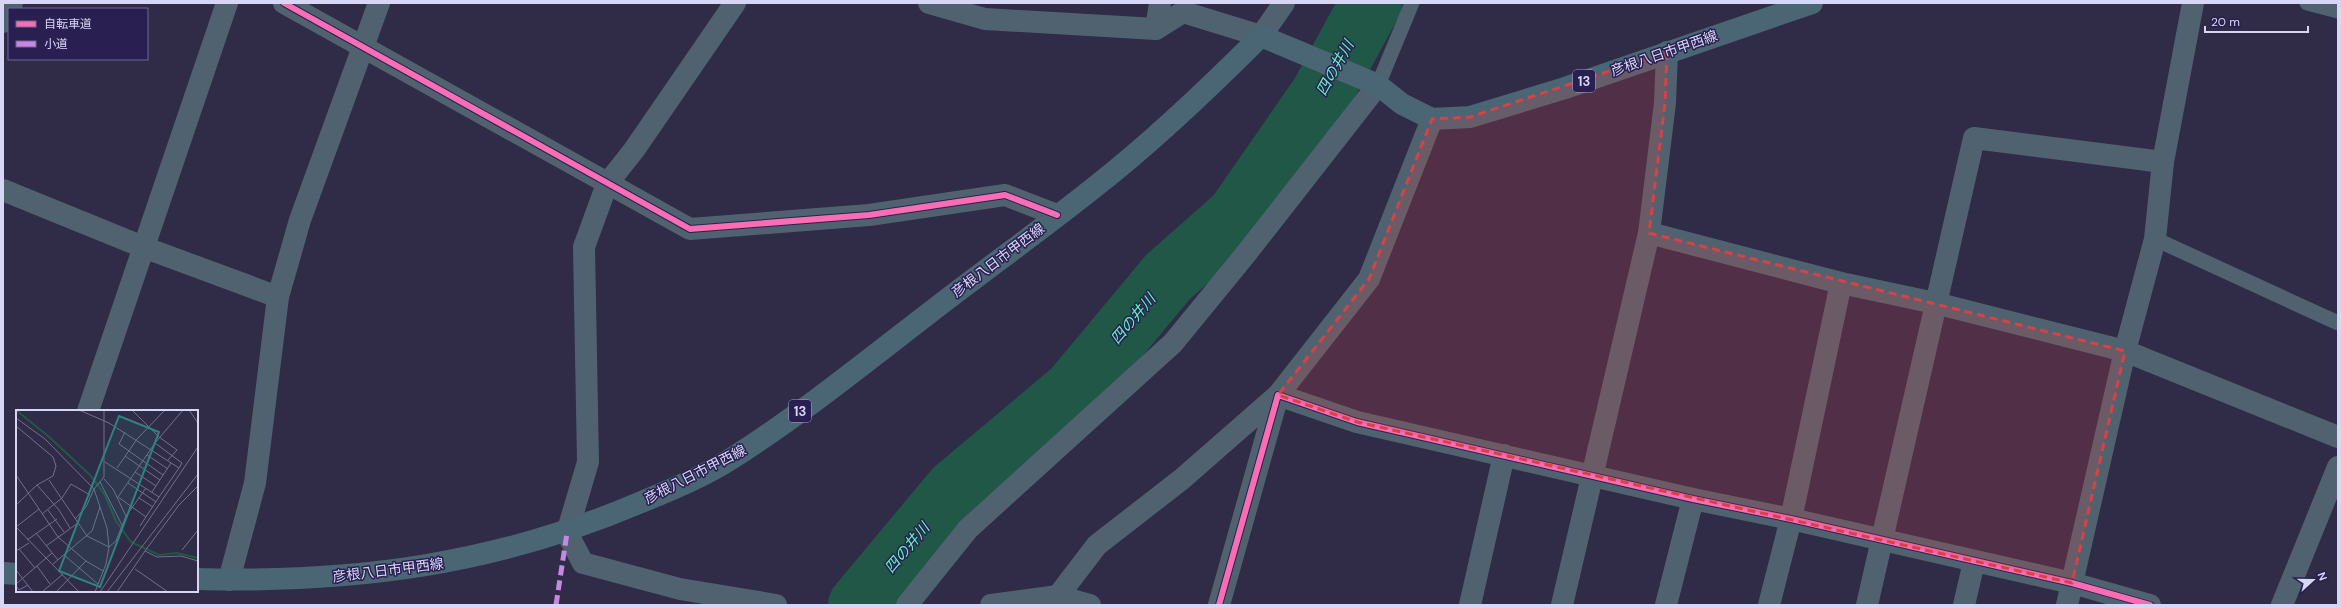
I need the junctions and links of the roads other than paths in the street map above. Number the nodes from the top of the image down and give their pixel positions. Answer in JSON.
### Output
{"nodes":[{"id":1,"x":227,"y":3,"type":"edge"},
{"id":2,"x":284,"y":3,"type":"edge"},
{"id":3,"x":379,"y":3,"type":"edge"},
{"id":4,"x":735,"y":3,"type":"edge"},
{"id":5,"x":929,"y":3,"type":"edge"},
{"id":6,"x":1160,"y":3,"type":"edge"},
{"id":7,"x":1284,"y":3,"type":"edge"},
{"id":8,"x":1412,"y":3,"type":"edge"},
{"id":9,"x":1812,"y":3,"type":"edge"},
{"id":10,"x":2193,"y":3,"type":"edge"},
{"id":11,"x":2307,"y":3,"type":"edge"},
{"id":12,"x":8,"y":11,"type":"edge"},
{"id":13,"x":2338,"y":11,"type":"edge"},
{"id":14,"x":3,"y":22,"type":"edge"},
{"id":15,"x":1156,"y":29,"type":"junction"},
{"id":16,"x":1261,"y":36,"type":"junction"},
{"id":17,"x":363,"y":47,"type":"junction"},
{"id":18,"x":1667,"y":52,"type":"junction"},
{"id":19,"x":1369,"y":81,"type":"junction"},
{"id":20,"x":1432,"y":119,"type":"junction"},
{"id":21,"x":2163,"y":162,"type":"junction"},
{"id":22,"x":606,"y":184,"type":"junction"},
{"id":23,"x":3,"y":190,"type":"edge"},
{"id":24,"x":1057,"y":215,"type":"junction"},
{"id":25,"x":1649,"y":233,"type":"junction"},
{"id":26,"x":2155,"y":239,"type":"junction"},
{"id":27,"x":143,"y":247,"type":"junction"},
{"id":28,"x":1841,"y":283,"type":"junction"},
{"id":29,"x":278,"y":297,"type":"junction"},
{"id":30,"x":1935,"y":303,"type":"junction"},
{"id":31,"x":2338,"y":323,"type":"edge"},
{"id":32,"x":2125,"y":351,"type":"junction"},
{"id":33,"x":1278,"y":395,"type":"junction"},
{"id":34,"x":88,"y":410,"type":"edge"},
{"id":35,"x":2338,"y":437,"type":"edge"},
{"id":36,"x":1504,"y":456,"type":"junction"},
{"id":37,"x":2338,"y":467,"type":"edge"},
{"id":38,"x":1593,"y":475,"type":"junction"},
{"id":39,"x":1693,"y":499,"type":"junction"},
{"id":40,"x":1791,"y":519,"type":"junction"},
{"id":41,"x":567,"y":532,"type":"junction"},
{"id":42,"x":1883,"y":540,"type":"junction"},
{"id":43,"x":1974,"y":562,"type":"junction"},
{"id":44,"x":3,"y":574,"type":"edge"},
{"id":45,"x":16,"y":574,"type":"edge"},
{"id":46,"x":198,"y":579,"type":"edge"},
{"id":47,"x":229,"y":580,"type":"junction"},
{"id":48,"x":2072,"y":583,"type":"junction"},
{"id":49,"x":1058,"y":596,"type":"junction"},
{"id":50,"x":776,"y":605,"type":"edge"},
{"id":51,"x":907,"y":605,"type":"edge"},
{"id":52,"x":991,"y":605,"type":"edge"},
{"id":53,"x":1090,"y":605,"type":"edge"},
{"id":54,"x":1219,"y":605,"type":"edge"},
{"id":55,"x":1470,"y":605,"type":"edge"},
{"id":56,"x":1562,"y":605,"type":"edge"},
{"id":57,"x":1666,"y":605,"type":"edge"},
{"id":58,"x":1769,"y":605,"type":"edge"},
{"id":59,"x":1867,"y":605,"type":"edge"},
{"id":60,"x":1964,"y":605,"type":"edge"},
{"id":61,"x":2067,"y":605,"type":"edge"},
{"id":62,"x":2150,"y":605,"type":"edge"},
{"id":63,"x":2282,"y":605,"type":"edge"}],
"edges":[{"from":1,"to":27,"type":"street"},
{"from":2,"to":17,"type":"street"},
{"from":3,"to":17,"type":"street"},
{"from":4,"to":22,"type":"street"},
{"from":5,"to":15,"type":"street"},
{"from":6,"to":15,"type":"street"},
{"from":7,"to":16,"type":"street"},
{"from":8,"to":19,"type":"lane"},
{"from":9,"to":18,"type":"main road","name":"彦根八日市甲西線","number":"13"},
{"from":10,"to":21,"type":"street"},
{"from":11,"to":13,"type":"lane"},
{"from":12,"to":14,"type":"street"},
{"from":15,"to":16,"type":"street"},
{"from":16,"to":19,"type":"main road","name":"彦根八日市甲西線","number":"13"},
{"from":16,"to":24,"type":"main road","name":"彦根八日市甲西線","number":"13"},
{"from":17,"to":22,"type":"street"},
{"from":17,"to":29,"type":"street"},
{"from":18,"to":20,"type":"main road","name":"彦根八日市甲西線","number":"13"},
{"from":18,"to":25,"type":"street"},
{"from":19,"to":20,"type":"main road","name":"彦根八日市甲西線","number":"13"},
{"from":19,"to":51,"type":"street"},
{"from":20,"to":33,"type":"street"},
{"from":21,"to":26,"type":"street"},
{"from":21,"to":30,"type":"street"},
{"from":22,"to":24,"type":"street"},
{"from":22,"to":41,"type":"street"},
{"from":23,"to":27,"type":"street"},
{"from":24,"to":41,"type":"main road","name":"彦根八日市甲西線","number":"13"},
{"from":25,"to":28,"type":"street"},
{"from":25,"to":38,"type":"street"},
{"from":26,"to":31,"type":"lane"},
{"from":26,"to":32,"type":"street"},
{"from":27,"to":29,"type":"street"},
{"from":27,"to":34,"type":"street"},
{"from":28,"to":30,"type":"street"},
{"from":28,"to":40,"type":"street"},
{"from":29,"to":47,"type":"street"},
{"from":30,"to":32,"type":"street"},
{"from":30,"to":42,"type":"street"},
{"from":32,"to":35,"type":"street"},
{"from":32,"to":48,"type":"street"},
{"from":33,"to":36,"type":"street"},
{"from":33,"to":49,"type":"street"},
{"from":33,"to":54,"type":"street"},
{"from":36,"to":38,"type":"street"},
{"from":36,"to":55,"type":"street"},
{"from":37,"to":63,"type":"street"},
{"from":38,"to":39,"type":"street"},
{"from":38,"to":56,"type":"street"},
{"from":39,"to":40,"type":"street"},
{"from":39,"to":57,"type":"street"},
{"from":40,"to":42,"type":"street"},
{"from":40,"to":58,"type":"street"},
{"from":41,"to":47,"type":"main road","name":"彦根八日市甲西線","number":"13"},
{"from":41,"to":50,"type":"street"},
{"from":42,"to":43,"type":"street"},
{"from":42,"to":59,"type":"street"},
{"from":43,"to":48,"type":"street"},
{"from":43,"to":60,"type":"street"},
{"from":44,"to":45,"type":"main road"},
{"from":46,"to":47,"type":"main road","name":"彦根八日市甲西線","number":"13"},
{"from":48,"to":61,"type":"street"},
{"from":48,"to":62,"type":"street"},
{"from":49,"to":52,"type":"street"},
{"from":49,"to":53,"type":"street"}]}
